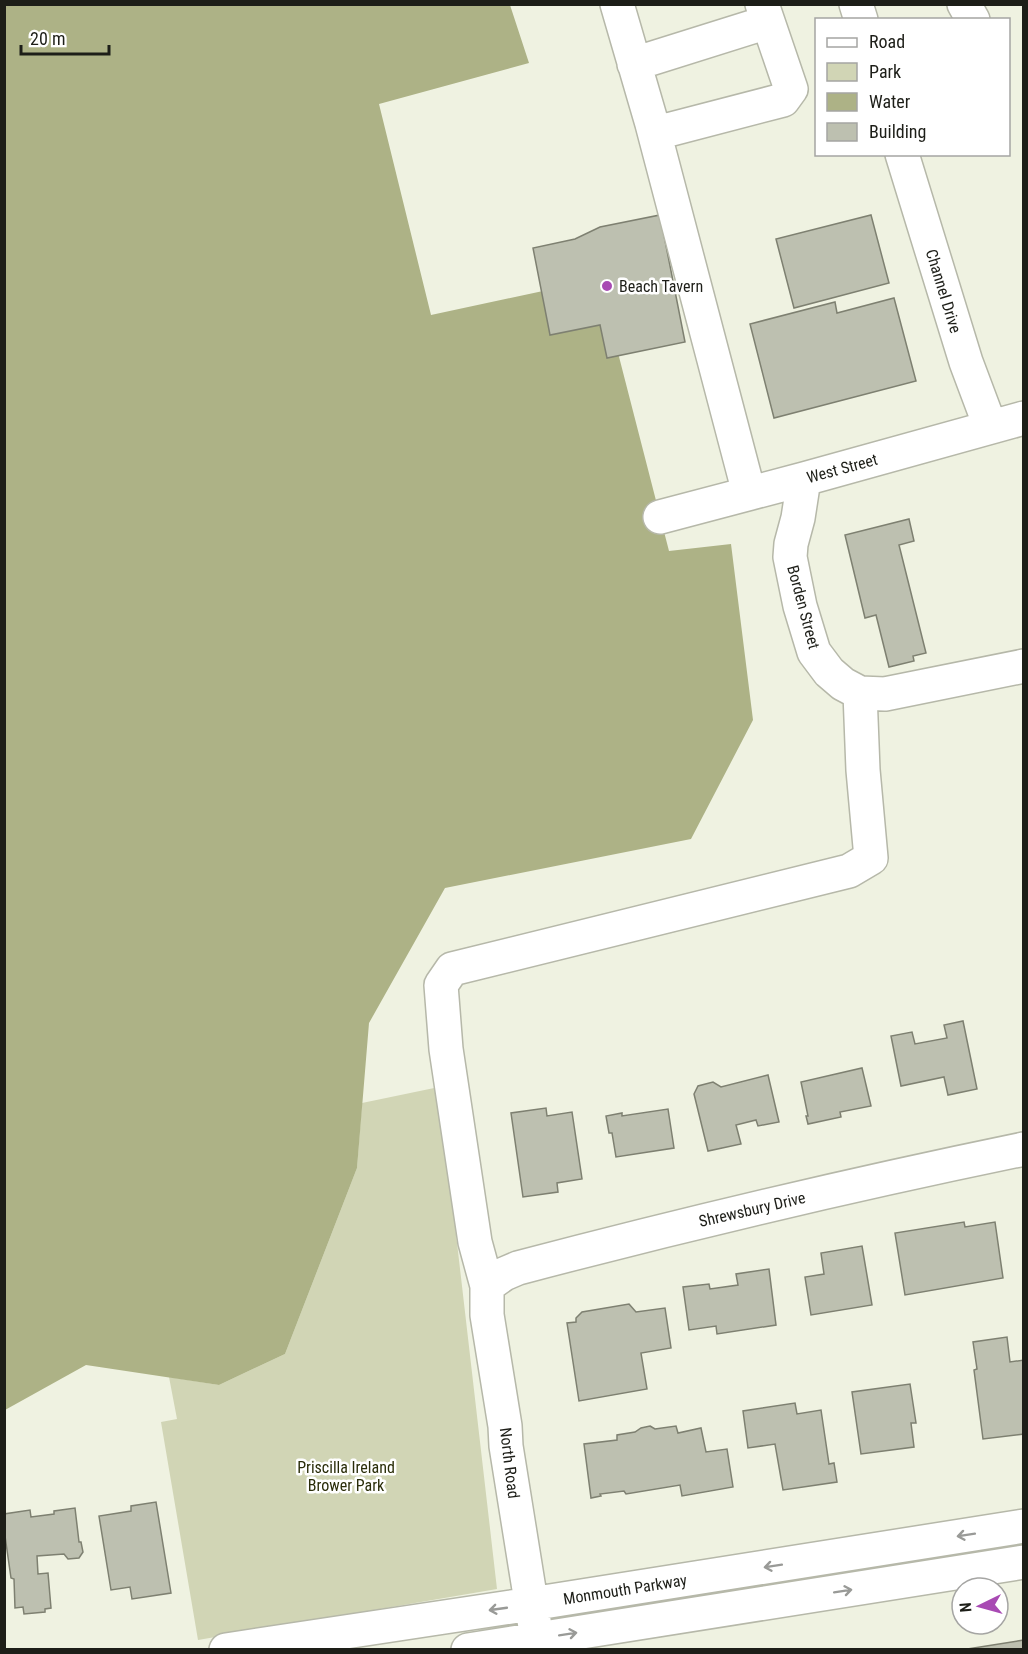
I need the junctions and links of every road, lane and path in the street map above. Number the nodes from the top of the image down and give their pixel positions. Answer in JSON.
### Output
{"nodes":[{"id":1,"x":617,"y":4,"type":"edge"},
{"id":2,"x":964,"y":4,"type":"edge"},
{"id":3,"x":765,"y":13,"type":"edge"},
{"id":4,"x":972,"y":18,"type":"edge"},
{"id":5,"x":634,"y":64,"type":"junction"},
{"id":6,"x":652,"y":124,"type":"junction"},
{"id":7,"x":906,"y":156,"type":"edge"},
{"id":8,"x":1023,"y":418,"type":"edge"},
{"id":9,"x":990,"y":426,"type":"junction"},
{"id":10,"x":804,"y":479,"type":"junction"},
{"id":11,"x":749,"y":492,"type":"junction"},
{"id":12,"x":660,"y":517,"type":"dead end"},
{"id":13,"x":1023,"y":666,"type":"edge"},
{"id":14,"x":860,"y":693,"type":"junction"},
{"id":15,"x":1023,"y":1149,"type":"edge"},
{"id":16,"x":487,"y":1286,"type":"junction"},
{"id":17,"x":1023,"y":1526,"type":"edge"},
{"id":18,"x":875,"y":1550,"type":"junction"},
{"id":19,"x":1023,"y":1562,"type":"edge"},
{"id":20,"x":880,"y":1585,"type":"junction"},
{"id":21,"x":531,"y":1604,"type":"junction"},
{"id":22,"x":537,"y":1639,"type":"junction"},
{"id":23,"x":226,"y":1650,"type":"edge"},
{"id":24,"x":468,"y":1650,"type":"edge"}],
"edges":[{"from":1,"to":5,"type":"street"},
{"from":2,"to":4,"type":"street"},
{"from":3,"to":5,"type":"street"},
{"from":3,"to":6,"type":"street"},
{"from":5,"to":6,"type":"street"},
{"from":6,"to":11,"type":"street"},
{"from":7,"to":9,"type":"street","name":"Channel Drive"},
{"from":8,"to":9,"type":"street","name":"West Street"},
{"from":9,"to":10,"type":"street","name":"West Street"},
{"from":10,"to":11,"type":"street","name":"West Street"},
{"from":10,"to":14,"type":"street","name":"Borden Street"},
{"from":11,"to":12,"type":"street","name":"West Street"},
{"from":13,"to":14,"type":"street"},
{"from":14,"to":16,"type":"street","name":"North Road"},
{"from":15,"to":16,"type":"street","name":"Shrewsbury Drive"},
{"from":16,"to":21,"type":"street","name":"North Road"},
{"from":17,"to":18,"type":"street","name":"Monmouth Parkway","one_way":true},
{"from":18,"to":20,"type":"street"},
{"from":18,"to":21,"type":"street","name":"Monmouth Parkway","one_way":true},
{"from":19,"to":20,"type":"street"},
{"from":22,"to":20,"type":"street","one_way":true},
{"from":21,"to":22,"type":"street","name":"North Road"},
{"from":21,"to":23,"type":"street","name":"Monmouth Parkway","one_way":true},
{"from":22,"to":24,"type":"street"}]}
